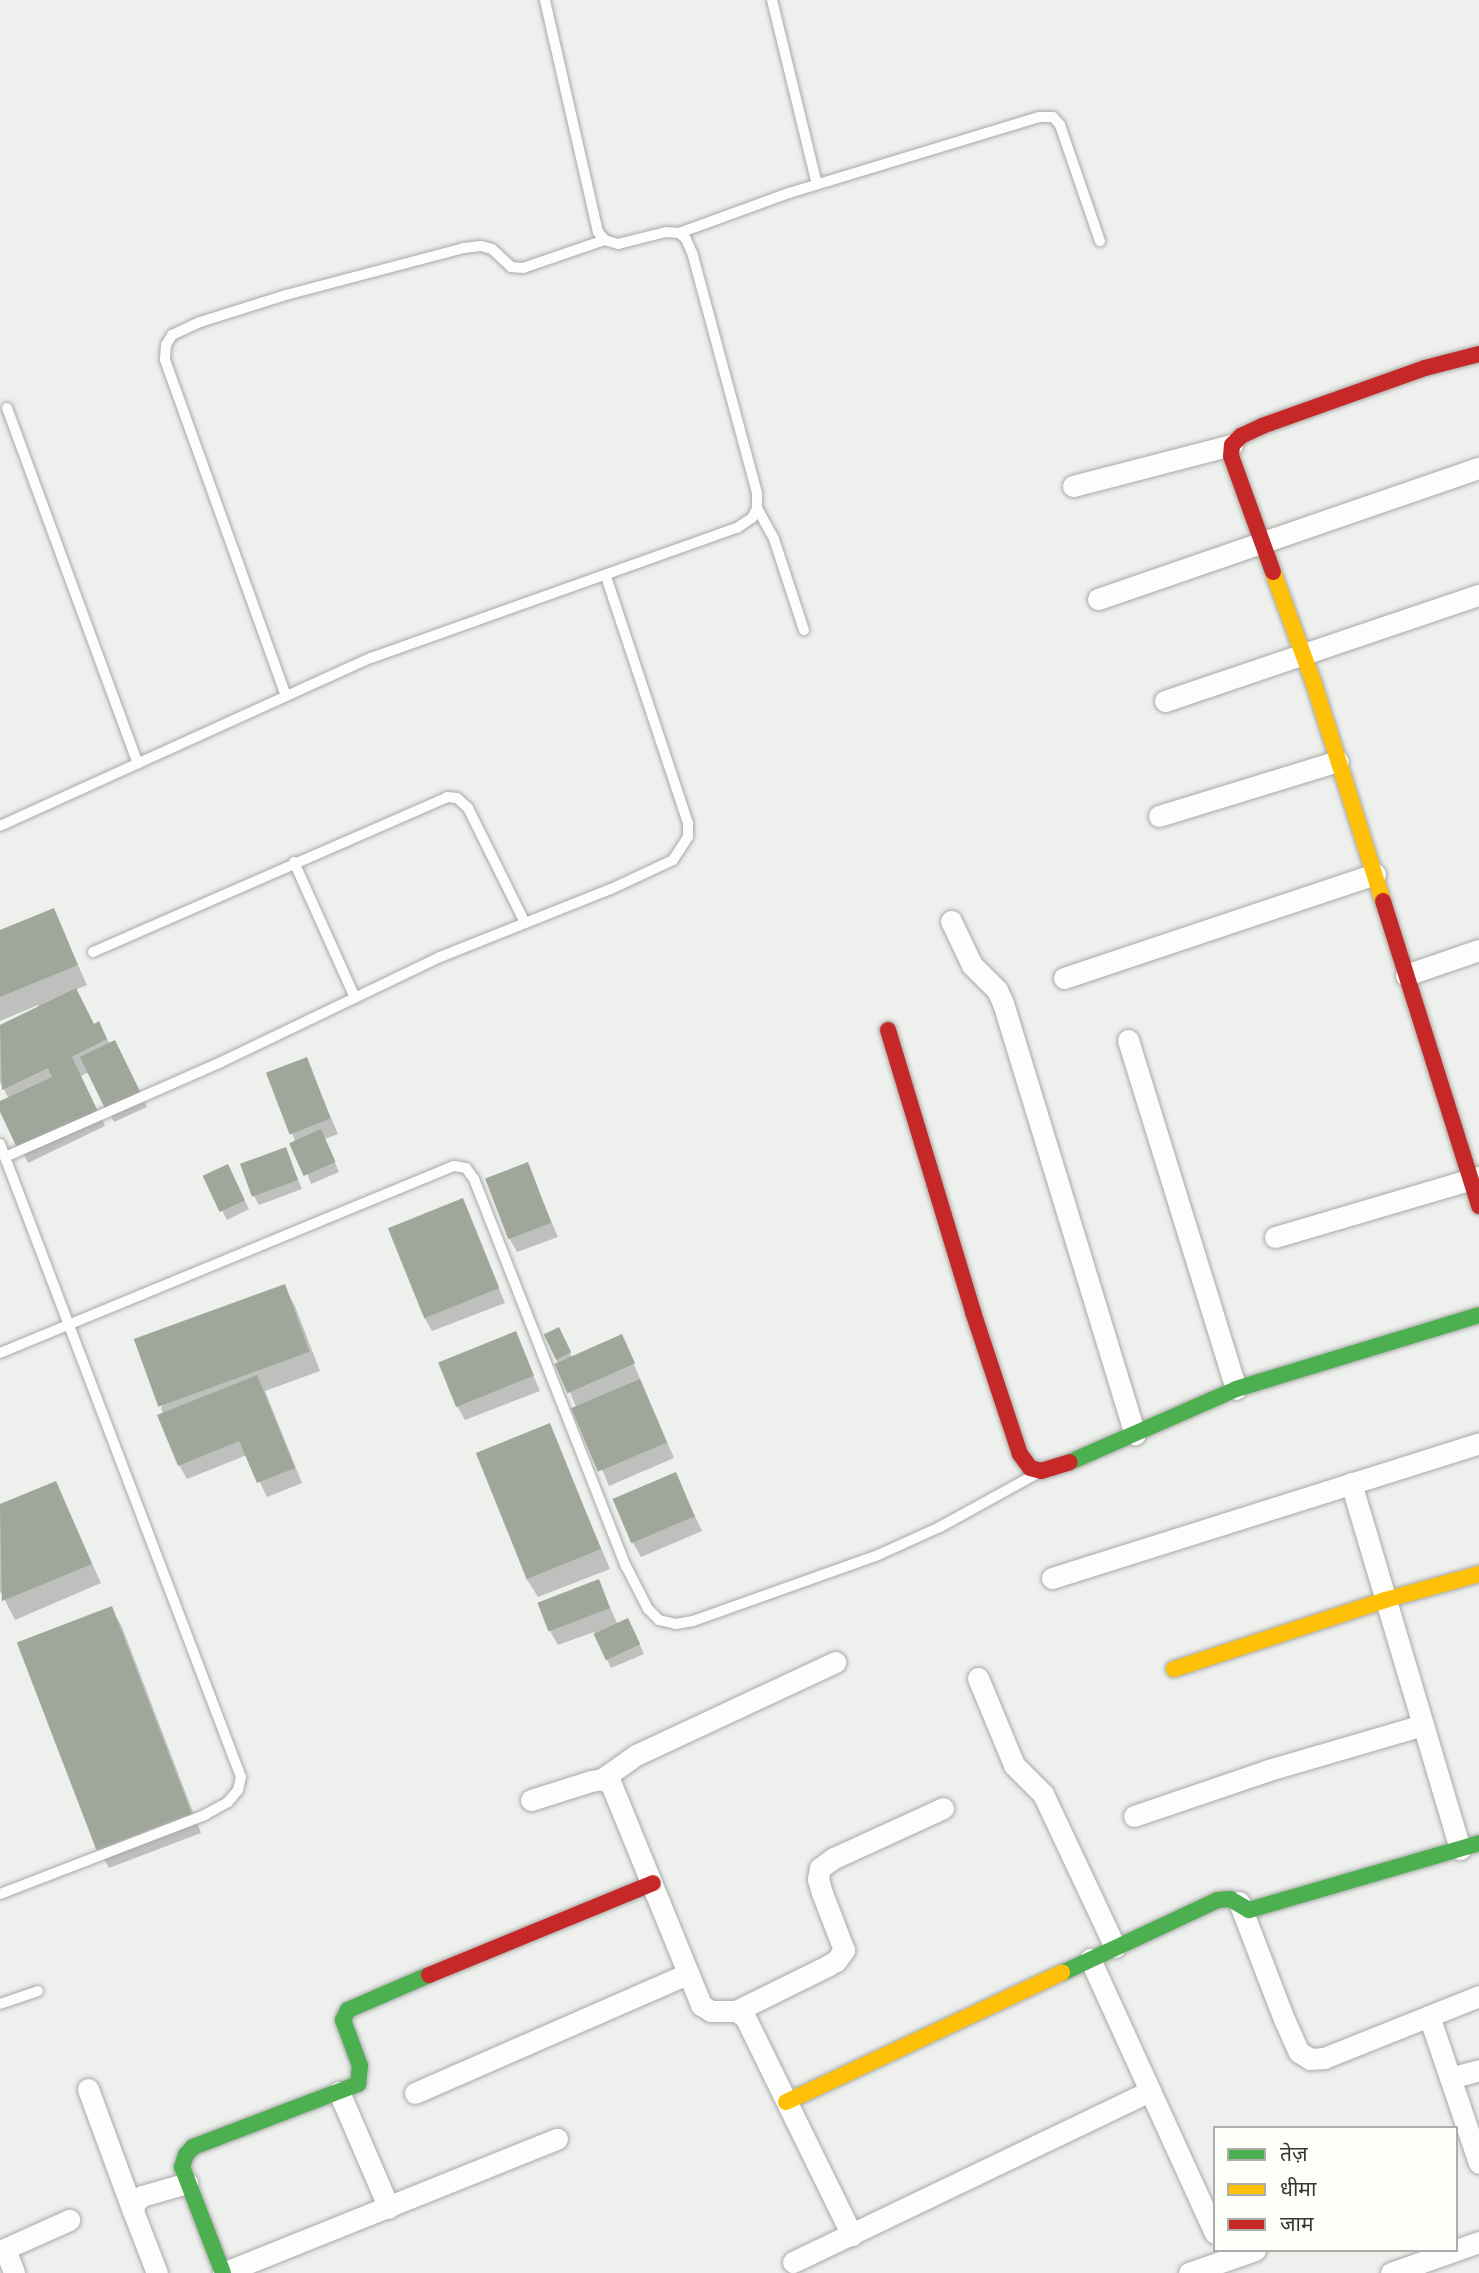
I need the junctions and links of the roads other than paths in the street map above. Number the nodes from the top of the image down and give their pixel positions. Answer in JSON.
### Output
{"nodes":[{"id":1,"x":544,"y":0,"type":"edge"},
{"id":2,"x":772,"y":0,"type":"edge"},
{"id":3,"x":817,"y":184,"type":"junction"},
{"id":4,"x":679,"y":233,"type":"junction"},
{"id":5,"x":605,"y":240,"type":"junction"},
{"id":6,"x":1100,"y":241,"type":"dead end"},
{"id":7,"x":1479,"y":354,"type":"edge"},
{"id":8,"x":7,"y":408,"type":"dead end"},
{"id":9,"x":1231,"y":444,"type":"junction"},
{"id":10,"x":1479,"y":468,"type":"edge"},
{"id":11,"x":1073,"y":486,"type":"dead end"},
{"id":12,"x":757,"y":508,"type":"junction"},
{"id":13,"x":1262,"y":541,"type":"junction"},
{"id":14,"x":606,"y":576,"type":"junction"},
{"id":15,"x":1479,"y":595,"type":"edge"},
{"id":16,"x":1098,"y":598,"type":"dead end"},
{"id":17,"x":804,"y":630,"type":"dead end"},
{"id":18,"x":1303,"y":654,"type":"junction"},
{"id":19,"x":286,"y":696,"type":"junction"},
{"id":20,"x":1165,"y":701,"type":"dead end"},
{"id":21,"x":1338,"y":761,"type":"junction"},
{"id":22,"x":138,"y":764,"type":"junction"},
{"id":23,"x":1159,"y":816,"type":"dead end"},
{"id":24,"x":0,"y":826,"type":"edge"},
{"id":25,"x":294,"y":862,"type":"junction"},
{"id":26,"x":1375,"y":874,"type":"junction"},
{"id":27,"x":951,"y":921,"type":"dead end"},
{"id":28,"x":525,"y":923,"type":"junction"},
{"id":29,"x":1479,"y":950,"type":"edge"},
{"id":30,"x":93,"y":952,"type":"dead end"},
{"id":31,"x":1406,"y":975,"type":"junction"},
{"id":32,"x":1064,"y":978,"type":"dead end"},
{"id":33,"x":355,"y":998,"type":"junction"},
{"id":34,"x":888,"y":1030,"type":"dead end"},
{"id":35,"x":1128,"y":1040,"type":"dead end"},
{"id":36,"x":0,"y":1144,"type":"edge"},
{"id":37,"x":5,"y":1157,"type":"junction"},
{"id":38,"x":1475,"y":1179,"type":"edge"},
{"id":39,"x":1479,"y":1206,"type":"edge"},
{"id":40,"x":1275,"y":1237,"type":"dead end"},
{"id":41,"x":1479,"y":1315,"type":"edge"},
{"id":42,"x":68,"y":1324,"type":"junction"},
{"id":43,"x":0,"y":1353,"type":"edge"},
{"id":44,"x":1236,"y":1389,"type":"junction"},
{"id":45,"x":1135,"y":1434,"type":"junction"},
{"id":46,"x":1479,"y":1443,"type":"edge"},
{"id":47,"x":1041,"y":1471,"type":"junction"},
{"id":48,"x":1351,"y":1483,"type":"junction"},
{"id":49,"x":1479,"y":1574,"type":"edge"},
{"id":50,"x":1052,"y":1578,"type":"dead end"},
{"id":51,"x":1385,"y":1600,"type":"junction"},
{"id":52,"x":835,"y":1662,"type":"dead end"},
{"id":53,"x":1174,"y":1669,"type":"dead end"},
{"id":54,"x":978,"y":1678,"type":"dead end"},
{"id":55,"x":1423,"y":1725,"type":"junction"},
{"id":56,"x":602,"y":1779,"type":"junction"},
{"id":57,"x":531,"y":1800,"type":"dead end"},
{"id":58,"x":943,"y":1808,"type":"dead end"},
{"id":59,"x":1134,"y":1816,"type":"dead end"},
{"id":60,"x":1469,"y":1846,"type":"edge"},
{"id":61,"x":653,"y":1884,"type":"junction"},
{"id":62,"x":0,"y":1894,"type":"edge"},
{"id":63,"x":1239,"y":1902,"type":"junction"},
{"id":64,"x":1115,"y":1947,"type":"junction"},
{"id":65,"x":1090,"y":1959,"type":"junction"},
{"id":66,"x":688,"y":1974,"type":"junction"},
{"id":67,"x":38,"y":1991,"type":"dead end"},
{"id":68,"x":1479,"y":1996,"type":"edge"},
{"id":69,"x":0,"y":2004,"type":"edge"},
{"id":70,"x":736,"y":2011,"type":"junction"},
{"id":71,"x":1429,"y":2016,"type":"junction"},
{"id":72,"x":1479,"y":2070,"type":"edge"},
{"id":73,"x":1450,"y":2078,"type":"junction"},
{"id":74,"x":88,"y":2089,"type":"dead end"},
{"id":75,"x":1150,"y":2091,"type":"junction"},
{"id":76,"x":339,"y":2092,"type":"junction"},
{"id":77,"x":415,"y":2093,"type":"dead end"},
{"id":78,"x":786,"y":2102,"type":"junction"},
{"id":79,"x":557,"y":2139,"type":"dead end"},
{"id":80,"x":1479,"y":2163,"type":"edge"},
{"id":81,"x":187,"y":2183,"type":"junction"},
{"id":82,"x":389,"y":2208,"type":"junction"},
{"id":83,"x":133,"y":2211,"type":"junction"},
{"id":84,"x":69,"y":2220,"type":"dead end"},
{"id":85,"x":1213,"y":2229,"type":"edge"},
{"id":86,"x":852,"y":2235,"type":"junction"},
{"id":87,"x":1479,"y":2242,"type":"edge"},
{"id":88,"x":1458,"y":2249,"type":"edge"},
{"id":89,"x":2,"y":2250,"type":"edge"},
{"id":90,"x":1250,"y":2252,"type":"edge"},
{"id":91,"x":1451,"y":2252,"type":"edge"},
{"id":92,"x":1227,"y":2261,"type":"edge"},
{"id":93,"x":793,"y":2262,"type":"dead end"},
{"id":94,"x":14,"y":2273,"type":"edge"},
{"id":95,"x":157,"y":2273,"type":"edge"},
{"id":96,"x":223,"y":2273,"type":"edge"},
{"id":97,"x":1189,"y":2273,"type":"edge"},
{"id":98,"x":1391,"y":2273,"type":"edge"}],
"edges":[{"from":1,"to":5,"type":"lane"},
{"from":2,"to":3,"type":"lane"},
{"from":3,"to":4,"type":"lane"},
{"from":3,"to":6,"type":"lane"},
{"from":4,"to":5,"type":"lane"},
{"from":4,"to":12,"type":"lane"},
{"from":5,"to":19,"type":"lane"},
{"from":7,"to":9,"type":"street"},
{"from":8,"to":22,"type":"lane"},
{"from":9,"to":11,"type":"street"},
{"from":9,"to":13,"type":"street"},
{"from":10,"to":13,"type":"street"},
{"from":12,"to":14,"type":"lane"},
{"from":12,"to":17,"type":"lane"},
{"from":13,"to":16,"type":"street"},
{"from":13,"to":18,"type":"street"},
{"from":14,"to":19,"type":"lane"},
{"from":14,"to":28,"type":"lane"},
{"from":15,"to":18,"type":"street"},
{"from":18,"to":20,"type":"street"},
{"from":18,"to":21,"type":"street"},
{"from":19,"to":22,"type":"lane"},
{"from":21,"to":23,"type":"street"},
{"from":21,"to":26,"type":"street"},
{"from":22,"to":24,"type":"lane"},
{"from":25,"to":28,"type":"lane"},
{"from":25,"to":30,"type":"lane"},
{"from":25,"to":33,"type":"lane"},
{"from":26,"to":31,"type":"street"},
{"from":26,"to":32,"type":"street"},
{"from":27,"to":45,"type":"street"},
{"from":28,"to":33,"type":"lane"},
{"from":29,"to":31,"type":"street"},
{"from":31,"to":38,"type":"street"},
{"from":33,"to":37,"type":"lane"},
{"from":34,"to":47,"type":"street"},
{"from":35,"to":44,"type":"street"},
{"from":36,"to":37,"type":"lane"},
{"from":37,"to":42,"type":"lane"},
{"from":38,"to":39,"type":"street"},
{"from":38,"to":40,"type":"street"},
{"from":41,"to":44,"type":"street"},
{"from":42,"to":43,"type":"lane"},
{"from":42,"to":47,"type":"lane"},
{"from":42,"to":62,"type":"lane"},
{"from":44,"to":45,"type":"street"},
{"from":45,"to":47,"type":"street"},
{"from":46,"to":48,"type":"street"},
{"from":48,"to":50,"type":"street"},
{"from":48,"to":51,"type":"street"},
{"from":49,"to":51,"type":"street"},
{"from":51,"to":53,"type":"street"},
{"from":51,"to":55,"type":"street"},
{"from":52,"to":56,"type":"street"},
{"from":54,"to":64,"type":"street"},
{"from":55,"to":59,"type":"street"},
{"from":55,"to":60,"type":"street"},
{"from":56,"to":57,"type":"street"},
{"from":56,"to":61,"type":"street"},
{"from":58,"to":70,"type":"street"},
{"from":60,"to":63,"type":"street"},
{"from":61,"to":66,"type":"street"},
{"from":61,"to":76,"type":"street"},
{"from":63,"to":64,"type":"street"},
{"from":63,"to":71,"type":"street"},
{"from":64,"to":65,"type":"street"},
{"from":65,"to":75,"type":"street"},
{"from":65,"to":78,"type":"street"},
{"from":66,"to":70,"type":"street"},
{"from":66,"to":77,"type":"street"},
{"from":67,"to":69,"type":"lane"},
{"from":68,"to":71,"type":"street"},
{"from":70,"to":78,"type":"street"},
{"from":71,"to":73,"type":"street"},
{"from":72,"to":73,"type":"street"},
{"from":73,"to":80,"type":"street"},
{"from":74,"to":83,"type":"street"},
{"from":75,"to":85,"type":"street"},
{"from":75,"to":86,"type":"street"},
{"from":76,"to":81,"type":"street"},
{"from":76,"to":82,"type":"street"},
{"from":78,"to":86,"type":"street"},
{"from":79,"to":82,"type":"street"},
{"from":81,"to":83,"type":"street"},
{"from":81,"to":96,"type":"street"},
{"from":82,"to":96,"type":"street"},
{"from":83,"to":95,"type":"street"},
{"from":84,"to":89,"type":"street"},
{"from":86,"to":93,"type":"street"},
{"from":87,"to":88,"type":"street"},
{"from":89,"to":94,"type":"street"},
{"from":90,"to":92,"type":"street"},
{"from":91,"to":98,"type":"street"},
{"from":92,"to":97,"type":"street"}]}
